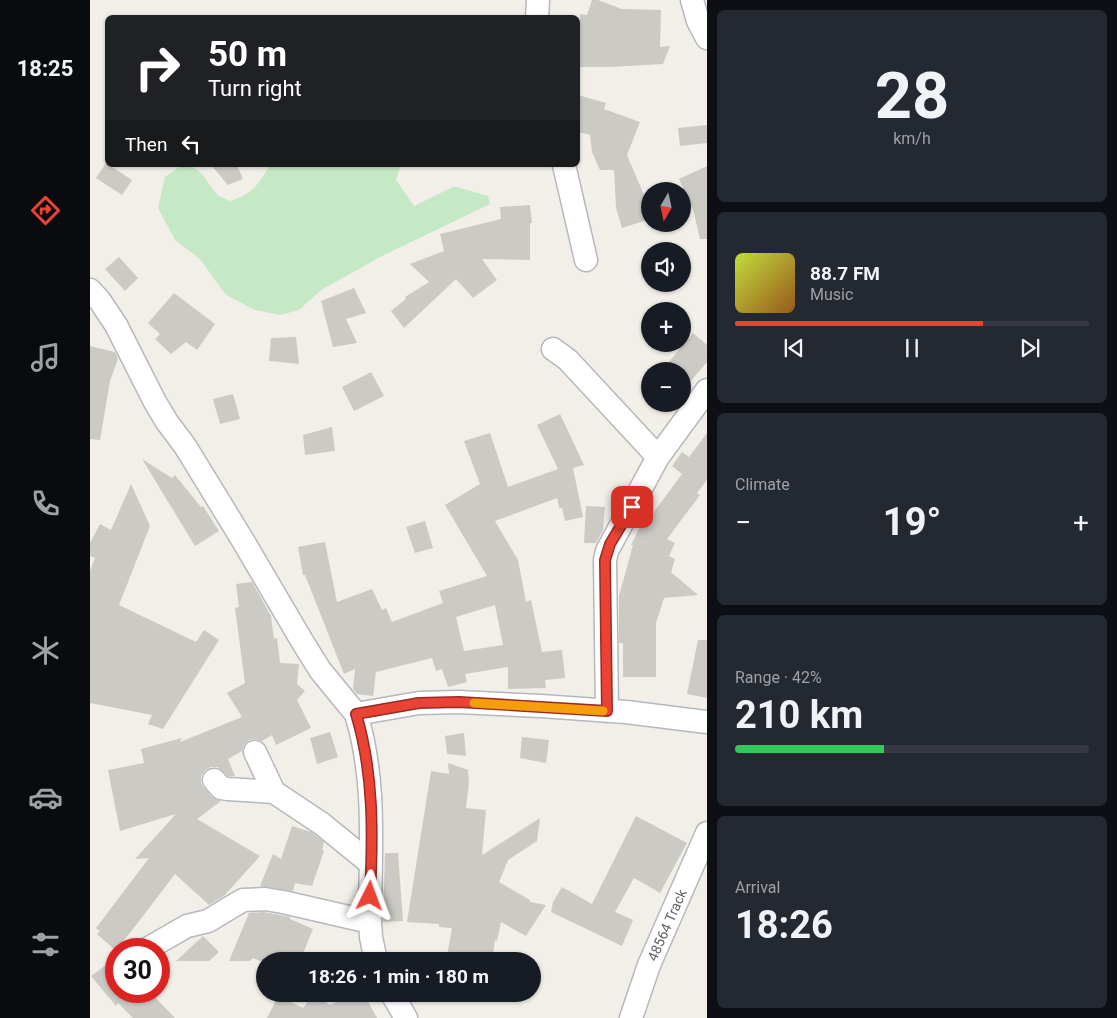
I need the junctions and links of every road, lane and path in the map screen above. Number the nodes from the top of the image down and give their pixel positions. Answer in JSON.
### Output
{"nodes":[{"id":1,"x":538,"y":0,"type":"edge"},
{"id":2,"x":692,"y":0,"type":"edge"},
{"id":3,"x":537,"y":15,"type":"edge"},
{"id":4,"x":707,"y":38,"type":"edge"},
{"id":5,"x":564,"y":167,"type":"edge"},
{"id":6,"x":586,"y":260,"type":"dead end"},
{"id":7,"x":90,"y":290,"type":"edge"},
{"id":8,"x":553,"y":349,"type":"dead end"},
{"id":9,"x":707,"y":390,"type":"edge"},
{"id":10,"x":658,"y":457,"type":"junction"},
{"id":11,"x":607,"y":711,"type":"junction"},
{"id":12,"x":356,"y":714,"type":"junction"},
{"id":13,"x":707,"y":722,"type":"edge"},
{"id":14,"x":255,"y":752,"type":"dead end"},
{"id":15,"x":214,"y":780,"type":"dead end"},
{"id":16,"x":274,"y":792,"type":"junction"},
{"id":17,"x":707,"y":833,"type":"edge"},
{"id":18,"x":371,"y":864,"type":"junction"},
{"id":19,"x":370,"y":922,"type":"junction"},
{"id":20,"x":166,"y":938,"type":"edge"},
{"id":21,"x":374,"y":952,"type":"edge"},
{"id":22,"x":397,"y":1002,"type":"edge"},
{"id":23,"x":406,"y":1018,"type":"edge"},
{"id":24,"x":630,"y":1018,"type":"edge"}],
"edges":[{"from":1,"to":3,"type":"street"},
{"from":2,"to":4,"type":"street"},
{"from":5,"to":6,"type":"street"},
{"from":7,"to":12,"type":"street"},
{"from":8,"to":10,"type":"street"},
{"from":9,"to":10,"type":"street"},
{"from":10,"to":11,"type":"street"},
{"from":11,"to":12,"type":"street"},
{"from":11,"to":13,"type":"street"},
{"from":12,"to":18,"type":"street"},
{"from":14,"to":16,"type":"street"},
{"from":15,"to":16,"type":"street"},
{"from":16,"to":18,"type":"street"},
{"from":17,"to":24,"type":"street","name":"48564 Track"},
{"from":18,"to":19,"type":"street"},
{"from":19,"to":20,"type":"street"},
{"from":19,"to":21,"type":"street"},
{"from":22,"to":23,"type":"street"}]}
